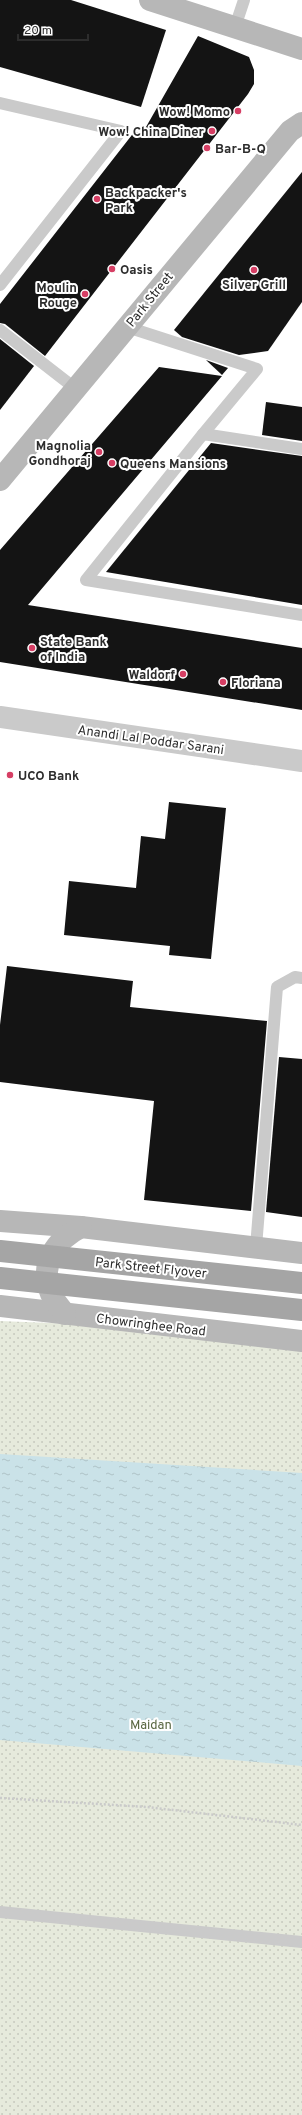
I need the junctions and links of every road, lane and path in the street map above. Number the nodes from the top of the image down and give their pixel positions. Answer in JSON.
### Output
{"nodes":[{"id":1,"x":150,"y":0,"type":"edge"},
{"id":2,"x":244,"y":0,"type":"edge"},
{"id":3,"x":235,"y":27,"type":"junction"},
{"id":4,"x":302,"y":48,"type":"edge"},
{"id":5,"x":0,"y":103,"type":"edge"},
{"id":6,"x":302,"y":123,"type":"edge"},
{"id":7,"x":0,"y":286,"type":"edge"},
{"id":8,"x":127,"y":327,"type":"junction"},
{"id":9,"x":0,"y":330,"type":"edge"},
{"id":10,"x":76,"y":389,"type":"junction"},
{"id":11,"x":203,"y":434,"type":"junction"},
{"id":12,"x":302,"y":449,"type":"edge"},
{"id":13,"x":0,"y":480,"type":"edge"},
{"id":14,"x":302,"y":615,"type":"edge"},
{"id":15,"x":0,"y":717,"type":"edge"},
{"id":16,"x":302,"y":761,"type":"edge"},
{"id":17,"x":302,"y":978,"type":"edge"},
{"id":18,"x":0,"y":1221,"type":"edge"},
{"id":19,"x":81,"y":1228,"type":"junction"},
{"id":20,"x":256,"y":1248,"type":"junction"},
{"id":21,"x":0,"y":1251,"type":"edge"},
{"id":22,"x":302,"y":1253,"type":"edge"},
{"id":23,"x":0,"y":1278,"type":"edge"},
{"id":24,"x":302,"y":1283,"type":"edge"},
{"id":25,"x":0,"y":1306,"type":"edge"},
{"id":26,"x":302,"y":1310,"type":"edge"},
{"id":27,"x":65,"y":1314,"type":"junction"},
{"id":28,"x":302,"y":1341,"type":"edge"},
{"id":29,"x":0,"y":1798,"type":"edge"},
{"id":30,"x":302,"y":1825,"type":"edge"},
{"id":31,"x":0,"y":1912,"type":"edge"},
{"id":32,"x":302,"y":1942,"type":"edge"}],
"edges":[{"from":1,"to":3,"type":"main road"},
{"from":2,"to":3,"type":"lane"},
{"from":3,"to":4,"type":"main road"},
{"from":5,"to":7,"type":"lane"},
{"from":6,"to":8,"type":"main road","name":"Park Street"},
{"from":8,"to":10,"type":"main road","name":"Park Street"},
{"from":8,"to":11,"type":"lane"},
{"from":9,"to":10,"type":"lane"},
{"from":10,"to":13,"type":"main road","name":"Park Street"},
{"from":11,"to":12,"type":"lane"},
{"from":11,"to":14,"type":"lane"},
{"from":15,"to":16,"type":"street","name":"Anandi Lal Poddar Sarani"},
{"from":17,"to":20,"type":"lane"},
{"from":18,"to":19,"type":"main road"},
{"from":19,"to":20,"type":"main road"},
{"from":19,"to":27,"type":"main road"},
{"from":20,"to":22,"type":"main road"},
{"from":21,"to":24,"type":"main road","name":"Park Street Flyover","bridge":true},
{"from":23,"to":26,"type":"main road","name":"Park Street Flyover","bridge":true},
{"from":25,"to":27,"type":"main road","name":"Chowringhee Road"},
{"from":27,"to":28,"type":"main road","name":"Chowringhee Road"},
{"from":29,"to":30,"type":"path"},
{"from":31,"to":32,"type":"lane"}]}
